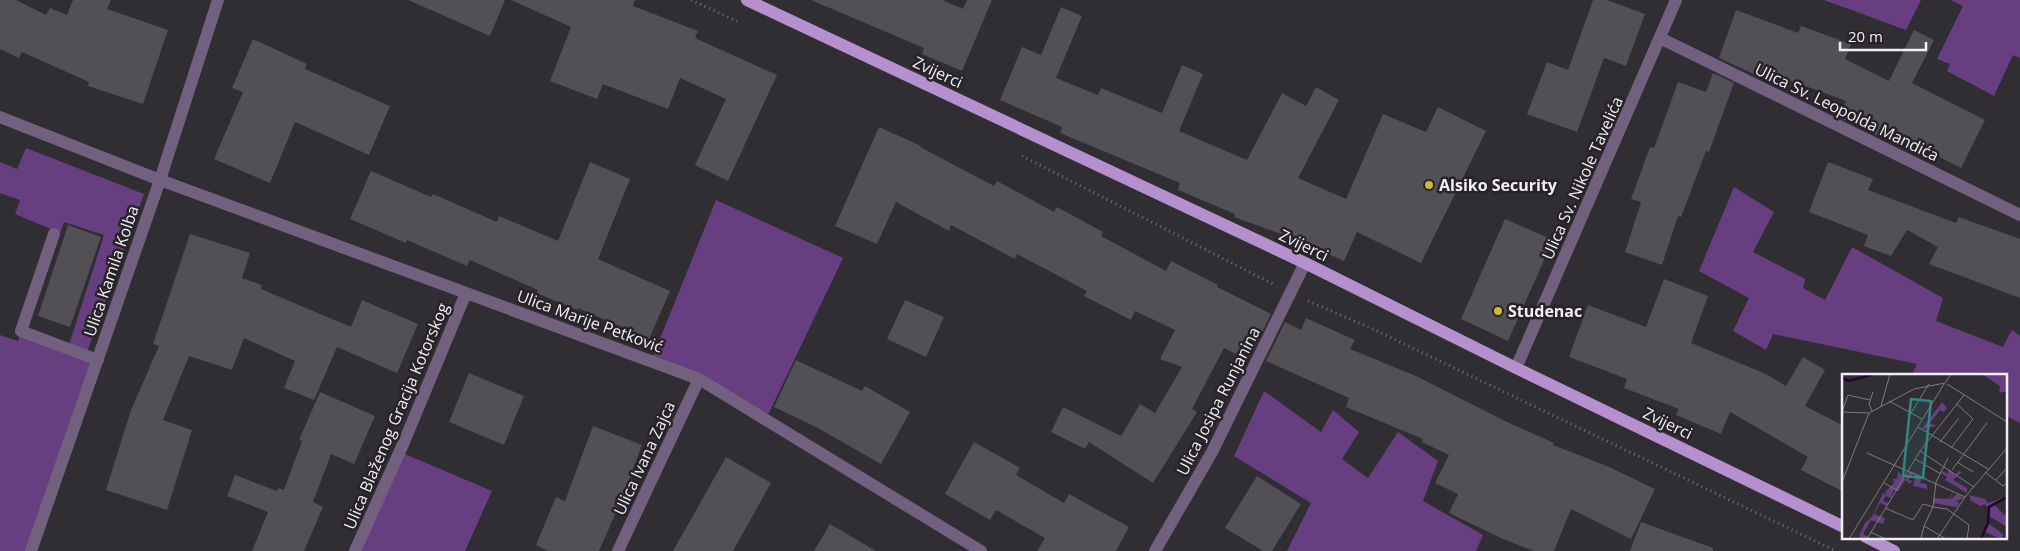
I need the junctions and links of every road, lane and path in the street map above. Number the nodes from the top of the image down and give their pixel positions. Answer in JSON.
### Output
{"nodes":[{"id":1,"x":216,"y":0,"type":"edge"},
{"id":2,"x":691,"y":0,"type":"edge"},
{"id":3,"x":747,"y":0,"type":"edge"},
{"id":4,"x":1676,"y":0,"type":"edge"},
{"id":5,"x":745,"y":25,"type":"dead end"},
{"id":6,"x":1660,"y":38,"type":"junction"},
{"id":7,"x":0,"y":117,"type":"edge"},
{"id":8,"x":1014,"y":152,"type":"dead end"},
{"id":9,"x":160,"y":180,"type":"junction"},
{"id":10,"x":2020,"y":216,"type":"edge"},
{"id":11,"x":54,"y":234,"type":"dead end"},
{"id":12,"x":1305,"y":263,"type":"junction"},
{"id":13,"x":1274,"y":285,"type":"dead end"},
{"id":14,"x":466,"y":293,"type":"junction"},
{"id":15,"x":1304,"y":299,"type":"dead end"},
{"id":16,"x":98,"y":360,"type":"junction"},
{"id":17,"x":1516,"y":368,"type":"junction"},
{"id":18,"x":699,"y":379,"type":"junction"},
{"id":19,"x":1842,"y":525,"type":"edge"},
{"id":20,"x":1868,"y":538,"type":"edge"},
{"id":21,"x":31,"y":551,"type":"edge"},
{"id":22,"x":355,"y":551,"type":"edge"},
{"id":23,"x":618,"y":551,"type":"edge"},
{"id":24,"x":981,"y":551,"type":"edge"},
{"id":25,"x":1155,"y":551,"type":"edge"},
{"id":26,"x":1836,"y":551,"type":"edge"},
{"id":27,"x":1894,"y":551,"type":"edge"}],
"edges":[{"from":1,"to":9,"type":"street","name":"Ulica Kamila Kolba"},
{"from":2,"to":5,"type":"path"},
{"from":3,"to":12,"type":"main road","name":"Zvijerci"},
{"from":4,"to":6,"type":"street","name":"Ulica Sv. Nikole Tavelića"},
{"from":6,"to":10,"type":"street","name":"Ulica Sv. Leopolda Mandića"},
{"from":6,"to":17,"type":"street","name":"Ulica Sv. Nikole Tavelića"},
{"from":7,"to":9,"type":"street","name":"Ulica Marije Petković"},
{"from":8,"to":13,"type":"path"},
{"from":9,"to":14,"type":"street","name":"Ulica Marije Petković"},
{"from":9,"to":16,"type":"street","name":"Ulica Kamila Kolba"},
{"from":11,"to":16,"type":"street"},
{"from":12,"to":17,"type":"main road","name":"Zvijerci"},
{"from":12,"to":25,"type":"street","name":"Ulica Josipa Runjanina"},
{"from":14,"to":18,"type":"street","name":"Ulica Marije Petković"},
{"from":14,"to":22,"type":"street","name":"Ulica Blaženog Gracija Kotorskog"},
{"from":15,"to":26,"type":"path"},
{"from":16,"to":21,"type":"street","name":"Ulica Kamila Kolba"},
{"from":17,"to":19,"type":"main road","name":"Zvijerci"},
{"from":18,"to":23,"type":"street","name":"Ulica Ivana Zajca"},
{"from":18,"to":24,"type":"street","name":"Ulica Marije Petković"},
{"from":20,"to":27,"type":"main road"}]}
